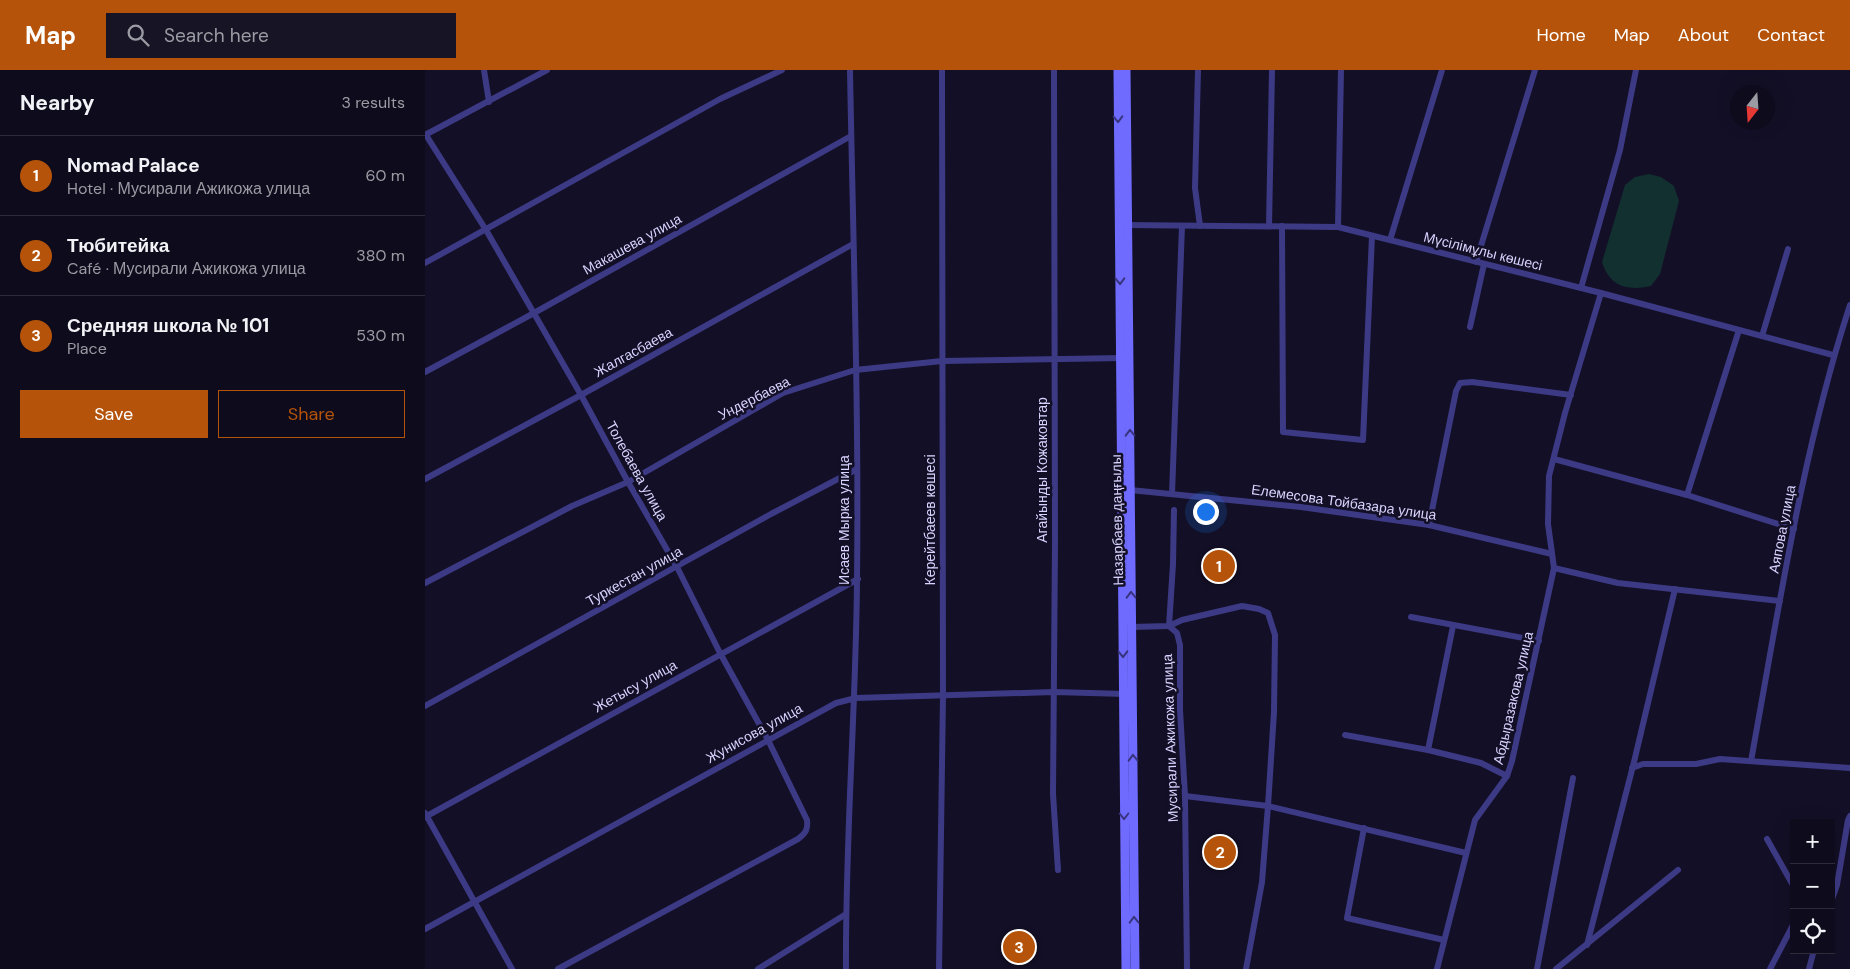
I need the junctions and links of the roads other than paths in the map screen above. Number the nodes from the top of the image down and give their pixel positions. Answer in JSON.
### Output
{"nodes":[{"id":1,"x":484,"y":70,"type":"edge"},
{"id":2,"x":547,"y":70,"type":"edge"},
{"id":3,"x":782,"y":70,"type":"edge"},
{"id":4,"x":850,"y":70,"type":"edge"},
{"id":5,"x":942,"y":70,"type":"edge"},
{"id":6,"x":1054,"y":70,"type":"edge"},
{"id":7,"x":1118,"y":70,"type":"edge"},
{"id":8,"x":1126,"y":70,"type":"edge"},
{"id":9,"x":1198,"y":70,"type":"edge"},
{"id":10,"x":1272,"y":70,"type":"edge"},
{"id":11,"x":1341,"y":70,"type":"edge"},
{"id":12,"x":1442,"y":70,"type":"edge"},
{"id":13,"x":1535,"y":70,"type":"edge"},
{"id":14,"x":1635,"y":70,"type":"edge"},
{"id":15,"x":489,"y":102,"type":"junction"},
{"id":16,"x":425,"y":135,"type":"edge"},
{"id":17,"x":851,"y":136,"type":"junction"},
{"id":18,"x":1123,"y":225,"type":"junction"},
{"id":19,"x":1182,"y":226,"type":"junction"},
{"id":20,"x":1200,"y":226,"type":"junction"},
{"id":21,"x":1269,"y":226,"type":"junction"},
{"id":22,"x":1282,"y":226,"type":"junction"},
{"id":23,"x":1337,"y":227,"type":"junction"},
{"id":24,"x":486,"y":230,"type":"junction"},
{"id":25,"x":1372,"y":236,"type":"junction"},
{"id":26,"x":1390,"y":240,"type":"junction"},
{"id":27,"x":853,"y":244,"type":"junction"},
{"id":28,"x":1788,"y":249,"type":"dead end"},
{"id":29,"x":1476,"y":262,"type":"junction"},
{"id":30,"x":425,"y":263,"type":"edge"},
{"id":31,"x":1483,"y":264,"type":"junction"},
{"id":32,"x":1581,"y":288,"type":"junction"},
{"id":33,"x":1601,"y":293,"type":"junction"},
{"id":34,"x":1850,"y":304,"type":"edge"},
{"id":35,"x":534,"y":313,"type":"junction"},
{"id":36,"x":1470,"y":327,"type":"dead end"},
{"id":37,"x":1739,"y":330,"type":"junction"},
{"id":38,"x":1761,"y":336,"type":"junction"},
{"id":39,"x":1833,"y":355,"type":"junction"},
{"id":40,"x":1125,"y":358,"type":"junction"},
{"id":41,"x":1055,"y":360,"type":"junction"},
{"id":42,"x":942,"y":361,"type":"junction"},
{"id":43,"x":855,"y":370,"type":"junction"},
{"id":44,"x":425,"y":372,"type":"edge"},
{"id":45,"x":581,"y":395,"type":"junction"},
{"id":46,"x":1571,"y":395,"type":"junction"},
{"id":47,"x":1554,"y":459,"type":"junction"},
{"id":48,"x":857,"y":469,"type":"junction"},
{"id":49,"x":425,"y":479,"type":"edge"},
{"id":50,"x":628,"y":482,"type":"junction"},
{"id":51,"x":1130,"y":490,"type":"junction"},
{"id":52,"x":1171,"y":494,"type":"junction"},
{"id":53,"x":1687,"y":495,"type":"junction"},
{"id":54,"x":1174,"y":510,"type":"dead end"},
{"id":55,"x":1429,"y":524,"type":"junction"},
{"id":56,"x":1793,"y":529,"type":"junction"},
{"id":57,"x":1552,"y":554,"type":"junction"},
{"id":58,"x":677,"y":567,"type":"junction"},
{"id":59,"x":1554,"y":568,"type":"junction"},
{"id":60,"x":857,"y":579,"type":"junction"},
{"id":61,"x":425,"y":583,"type":"edge"},
{"id":62,"x":1675,"y":588,"type":"junction"},
{"id":63,"x":1780,"y":602,"type":"junction"},
{"id":64,"x":1411,"y":617,"type":"dead end"},
{"id":65,"x":1169,"y":626,"type":"junction"},
{"id":66,"x":1453,"y":626,"type":"junction"},
{"id":67,"x":1131,"y":627,"type":"junction"},
{"id":68,"x":1539,"y":641,"type":"junction"},
{"id":69,"x":719,"y":653,"type":"junction"},
{"id":70,"x":1054,"y":692,"type":"junction"},
{"id":71,"x":1128,"y":694,"type":"junction"},
{"id":72,"x":943,"y":696,"type":"junction"},
{"id":73,"x":855,"y":698,"type":"junction"},
{"id":74,"x":425,"y":706,"type":"edge"},
{"id":75,"x":1345,"y":735,"type":"dead end"},
{"id":76,"x":768,"y":740,"type":"junction"},
{"id":77,"x":1428,"y":750,"type":"junction"},
{"id":78,"x":1751,"y":761,"type":"junction"},
{"id":79,"x":1632,"y":768,"type":"junction"},
{"id":80,"x":1850,"y":768,"type":"edge"},
{"id":81,"x":1507,"y":776,"type":"junction"},
{"id":82,"x":1573,"y":778,"type":"dead end"},
{"id":83,"x":1185,"y":796,"type":"junction"},
{"id":84,"x":1268,"y":806,"type":"junction"},
{"id":85,"x":426,"y":815,"type":"edge"},
{"id":86,"x":1850,"y":816,"type":"edge"},
{"id":87,"x":1364,"y":828,"type":"junction"},
{"id":88,"x":1767,"y":839,"type":"dead end"},
{"id":89,"x":1466,"y":853,"type":"junction"},
{"id":90,"x":1058,"y":870,"type":"dead end"},
{"id":91,"x":1678,"y":870,"type":"dead end"},
{"id":92,"x":1790,"y":880,"type":"edge"},
{"id":93,"x":1835,"y":891,"type":"edge"},
{"id":94,"x":475,"y":901,"type":"junction"},
{"id":95,"x":846,"y":914,"type":"junction"},
{"id":96,"x":425,"y":929,"type":"edge"},
{"id":97,"x":1790,"y":931,"type":"edge"},
{"id":98,"x":1444,"y":940,"type":"junction"},
{"id":99,"x":1587,"y":945,"type":"junction"},
{"id":100,"x":1813,"y":954,"type":"edge"},
{"id":101,"x":512,"y":969,"type":"edge"},
{"id":102,"x":557,"y":969,"type":"edge"},
{"id":103,"x":758,"y":969,"type":"edge"},
{"id":104,"x":847,"y":969,"type":"edge"},
{"id":105,"x":939,"y":969,"type":"edge"},
{"id":106,"x":1126,"y":969,"type":"edge"},
{"id":107,"x":1135,"y":969,"type":"edge"},
{"id":108,"x":1187,"y":969,"type":"edge"},
{"id":109,"x":1246,"y":969,"type":"edge"},
{"id":110,"x":1437,"y":969,"type":"edge"},
{"id":111,"x":1537,"y":969,"type":"edge"},
{"id":112,"x":1556,"y":969,"type":"edge"},
{"id":113,"x":1770,"y":969,"type":"edge"},
{"id":114,"x":1809,"y":969,"type":"edge"}],
"edges":[{"from":1,"to":15,"type":"street"},
{"from":2,"to":15,"type":"street"},
{"from":3,"to":24,"type":"street"},
{"from":4,"to":17,"type":"street","name":"Исаев Мырка улица"},
{"from":5,"to":42,"type":"street","name":"Керейтбаеев көшесі"},
{"from":6,"to":41,"type":"street","name":"Агайынды Кожаковтар"},
{"from":7,"to":18,"type":"main road","name":"Назарбаев даңғылы","one_way":true},
{"from":8,"to":18,"type":"main road","name":"Назарбаев даңғылы"},
{"from":9,"to":20,"type":"street"},
{"from":10,"to":21,"type":"street"},
{"from":11,"to":23,"type":"street"},
{"from":12,"to":26,"type":"street"},
{"from":13,"to":29,"type":"street"},
{"from":14,"to":32,"type":"street"},
{"from":15,"to":16,"type":"street"},
{"from":16,"to":24,"type":"street","name":"Толебаева улица"},
{"from":17,"to":27,"type":"street","name":"Исаев Мырка улица"},
{"from":17,"to":35,"type":"street","name":"Макашева улица"},
{"from":18,"to":19,"type":"street","name":"Мүсілімұлы көшесі"},
{"from":18,"to":40,"type":"main road","name":"Назарбаев даңғылы"},
{"from":19,"to":20,"type":"street","name":"Мүсілімұлы көшесі"},
{"from":19,"to":52,"type":"street"},
{"from":20,"to":21,"type":"street","name":"Мүсілімұлы көшесі"},
{"from":21,"to":22,"type":"street","name":"Мүсілімұлы көшесі"},
{"from":22,"to":23,"type":"street","name":"Мүсілімұлы көшесі"},
{"from":22,"to":25,"type":"street"},
{"from":23,"to":25,"type":"street","name":"Мүсілімұлы көшесі"},
{"from":24,"to":30,"type":"street"},
{"from":24,"to":35,"type":"street","name":"Толебаева улица"},
{"from":25,"to":26,"type":"street","name":"Мүсілімұлы көшесі"},
{"from":26,"to":29,"type":"street","name":"Мүсілімұлы көшесі"},
{"from":27,"to":43,"type":"street","name":"Исаев Мырка улица"},
{"from":27,"to":45,"type":"street","name":"Жалгасбаева"},
{"from":28,"to":38,"type":"street"},
{"from":29,"to":31,"type":"street","name":"Мүсілімұлы көшесі"},
{"from":31,"to":32,"type":"street","name":"Мүсілімұлы көшесі"},
{"from":31,"to":36,"type":"street"},
{"from":32,"to":33,"type":"street","name":"Мүсілімұлы көшесі"},
{"from":33,"to":37,"type":"street","name":"Мүсілімұлы көшесі"},
{"from":33,"to":46,"type":"street","name":"Абдыразакова улица"},
{"from":34,"to":39,"type":"street","name":"Аяпова улица"},
{"from":35,"to":44,"type":"street","name":"Макашева улица"},
{"from":35,"to":45,"type":"street","name":"Толебаева улица"},
{"from":37,"to":38,"type":"street","name":"Мүсілімұлы көшесі"},
{"from":37,"to":53,"type":"street"},
{"from":38,"to":39,"type":"street","name":"Мүсілімұлы көшесі"},
{"from":39,"to":56,"type":"street","name":"Аяпова улица"},
{"from":40,"to":41,"type":"street","name":"Ундербаева"},
{"from":51,"to":40,"type":"main road","name":"Назарбаев даңғылы","one_way":true},
{"from":40,"to":71,"type":"main road","name":"Назарбаев даңғылы","one_way":true},
{"from":41,"to":42,"type":"street","name":"Ундербаева"},
{"from":41,"to":70,"type":"street","name":"Агайынды Кожаковтар"},
{"from":42,"to":43,"type":"street","name":"Ундербаева"},
{"from":42,"to":72,"type":"street","name":"Керейтбаеев көшесі"},
{"from":43,"to":48,"type":"street","name":"Исаев Мырка улица"},
{"from":43,"to":50,"type":"street","name":"Ундербаева"},
{"from":45,"to":49,"type":"street","name":"Жалгасбаева"},
{"from":45,"to":50,"type":"street","name":"Толебаева улица"},
{"from":46,"to":47,"type":"street","name":"Абдыразакова улица"},
{"from":46,"to":55,"type":"street"},
{"from":47,"to":53,"type":"street"},
{"from":47,"to":57,"type":"street","name":"Абдыразакова улица"},
{"from":48,"to":58,"type":"street","name":"Туркестан улица"},
{"from":48,"to":60,"type":"street","name":"Исаев Мырка улица"},
{"from":50,"to":58,"type":"street","name":"Толебаева улица"},
{"from":50,"to":61,"type":"street","name":"Ундербаева"},
{"from":51,"to":52,"type":"street","name":"Елемесова Тойбазара улица"},
{"from":67,"to":51,"type":"main road","name":"Назарбаев даңғылы","one_way":true},
{"from":52,"to":55,"type":"street","name":"Елемесова Тойбазара улица"},
{"from":53,"to":56,"type":"street"},
{"from":54,"to":65,"type":"street"},
{"from":55,"to":57,"type":"street","name":"Елемесова Тойбазара улица"},
{"from":56,"to":63,"type":"street","name":"Аяпова улица"},
{"from":57,"to":59,"type":"street","name":"Абдыразакова улица"},
{"from":58,"to":69,"type":"street","name":"Толебаева улица"},
{"from":58,"to":74,"type":"street","name":"Туркестан улица"},
{"from":59,"to":62,"type":"street"},
{"from":59,"to":68,"type":"street","name":"Абдыразакова улица"},
{"from":60,"to":69,"type":"street","name":"Жетысу улица"},
{"from":60,"to":73,"type":"street","name":"Исаев Мырка улица"},
{"from":62,"to":63,"type":"street"},
{"from":62,"to":79,"type":"street"},
{"from":63,"to":78,"type":"street","name":"Аяпова улица"},
{"from":64,"to":66,"type":"street"},
{"from":65,"to":67,"type":"street"},
{"from":65,"to":83,"type":"street","name":"Мусирали Ажикожа улица"},
{"from":65,"to":84,"type":"street"},
{"from":66,"to":68,"type":"street"},
{"from":66,"to":77,"type":"street"},
{"from":67,"to":71,"type":"main road","name":"Назарбаев даңғылы"},
{"from":68,"to":81,"type":"street","name":"Абдыразакова улица"},
{"from":69,"to":76,"type":"street","name":"Толебаева улица"},
{"from":69,"to":85,"type":"street","name":"Жетысу улица"},
{"from":70,"to":71,"type":"street","name":"Жунисова улица"},
{"from":70,"to":72,"type":"street","name":"Жунисова улица"},
{"from":70,"to":90,"type":"street","name":"Агайынды Кожаковтар"},
{"from":71,"to":106,"type":"main road","name":"Назарбаев даңғылы","one_way":true},
{"from":107,"to":71,"type":"main road","name":"Назарбаев даңғылы","one_way":true},
{"from":72,"to":73,"type":"street","name":"Жунисова улица"},
{"from":72,"to":105,"type":"street","name":"Керейтбаеев көшесі"},
{"from":73,"to":76,"type":"street","name":"Жунисова улица"},
{"from":73,"to":95,"type":"street","name":"Исаев Мырка улица"},
{"from":75,"to":77,"type":"street"},
{"from":76,"to":94,"type":"street","name":"Жунисова улица"},
{"from":76,"to":102,"type":"street","name":"Толебаева улица"},
{"from":77,"to":81,"type":"street"},
{"from":78,"to":79,"type":"street"},
{"from":78,"to":80,"type":"street"},
{"from":79,"to":99,"type":"street"},
{"from":81,"to":89,"type":"street","name":"Абдыразакова улица"},
{"from":82,"to":111,"type":"street"},
{"from":83,"to":84,"type":"street"},
{"from":83,"to":108,"type":"street","name":"Мусирали Ажикожа улица"},
{"from":84,"to":87,"type":"street"},
{"from":84,"to":109,"type":"street"},
{"from":85,"to":94,"type":"street"},
{"from":86,"to":93,"type":"street"},
{"from":87,"to":89,"type":"street"},
{"from":87,"to":98,"type":"street"},
{"from":88,"to":92,"type":"street"},
{"from":89,"to":98,"type":"street","name":"Абдыразакова улица"},
{"from":91,"to":99,"type":"street"},
{"from":94,"to":96,"type":"street","name":"Жунисова улица"},
{"from":94,"to":101,"type":"street"},
{"from":95,"to":103,"type":"street"},
{"from":95,"to":104,"type":"street","name":"Исаев Мырка улица"},
{"from":97,"to":113,"type":"street"},
{"from":98,"to":110,"type":"street","name":"Абдыразакова улица"},
{"from":99,"to":112,"type":"street"},
{"from":100,"to":114,"type":"street"}]}
